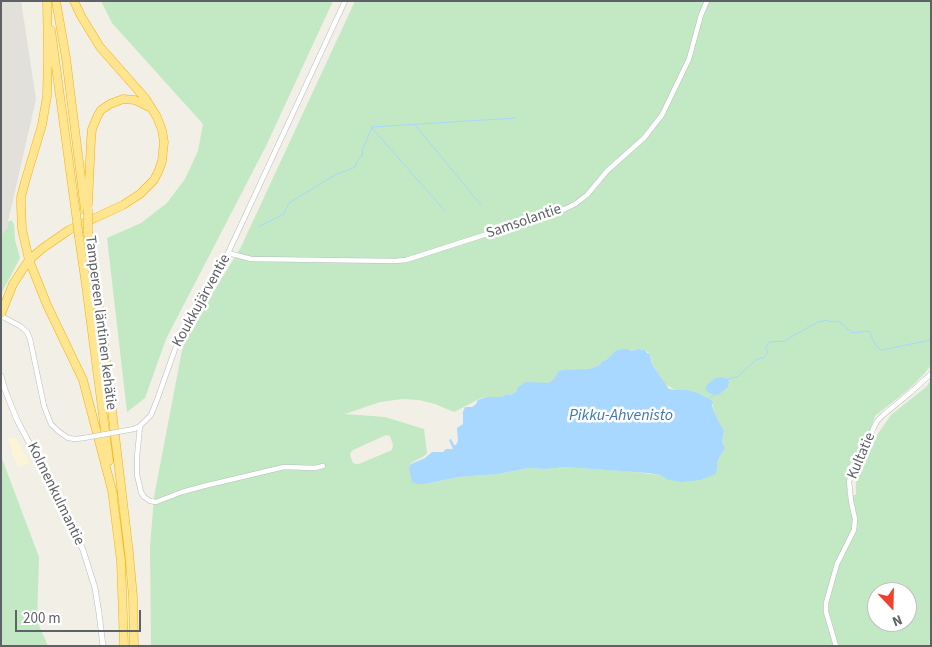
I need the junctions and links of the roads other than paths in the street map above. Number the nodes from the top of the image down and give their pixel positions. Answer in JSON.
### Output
{"nodes":[{"id":1,"x":56,"y":1,"type":"edge"},
{"id":2,"x":74,"y":1,"type":"edge"},
{"id":3,"x":345,"y":1,"type":"edge"},
{"id":4,"x":706,"y":1,"type":"edge"},
{"id":5,"x":47,"y":2,"type":"edge"},
{"id":6,"x":153,"y":110,"type":"junction"},
{"id":7,"x":87,"y":210,"type":"junction"},
{"id":8,"x":228,"y":253,"type":"junction"},
{"id":9,"x":29,"y":260,"type":"junction"},
{"id":10,"x":1,"y":315,"type":"edge"},
{"id":11,"x":931,"y":374,"type":"edge"},
{"id":12,"x":1,"y":376,"type":"edge"},
{"id":13,"x":140,"y":426,"type":"junction"},
{"id":14,"x":324,"y":466,"type":"dead end"},
{"id":15,"x":113,"y":494,"type":"junction"},
{"id":16,"x":103,"y":646,"type":"edge"},
{"id":17,"x":124,"y":646,"type":"edge"},
{"id":18,"x":134,"y":646,"type":"edge"},
{"id":19,"x":836,"y":646,"type":"edge"}],
"edges":[{"from":1,"to":7,"type":"highway","name":"Tampereen läntinen kehätie"},
{"from":2,"to":6,"type":"highway"},
{"from":3,"to":8,"type":"street","name":"Koukkujärventie"},
{"from":4,"to":8,"type":"street","name":"Samsolantie"},
{"from":5,"to":9,"type":"highway"},
{"from":5,"to":15,"type":"highway","name":"Tampereen läntinen kehätie","bridge":true},
{"from":6,"to":7,"type":"highway"},
{"from":6,"to":9,"type":"highway"},
{"from":7,"to":18,"type":"highway","name":"Tampereen läntinen kehätie","bridge":true},
{"from":8,"to":13,"type":"street","name":"Koukkujärventie"},
{"from":9,"to":10,"type":"highway"},
{"from":9,"to":15,"type":"highway"},
{"from":10,"to":13,"type":"street","name":"Koukkujärventie","bridge":true},
{"from":11,"to":19,"type":"street","name":"Kultatie"},
{"from":12,"to":16,"type":"street","name":"Kolmenkulmantie"},
{"from":13,"to":14,"type":"street"},
{"from":15,"to":17,"type":"highway","name":"Tampereen läntinen kehätie"}]}
